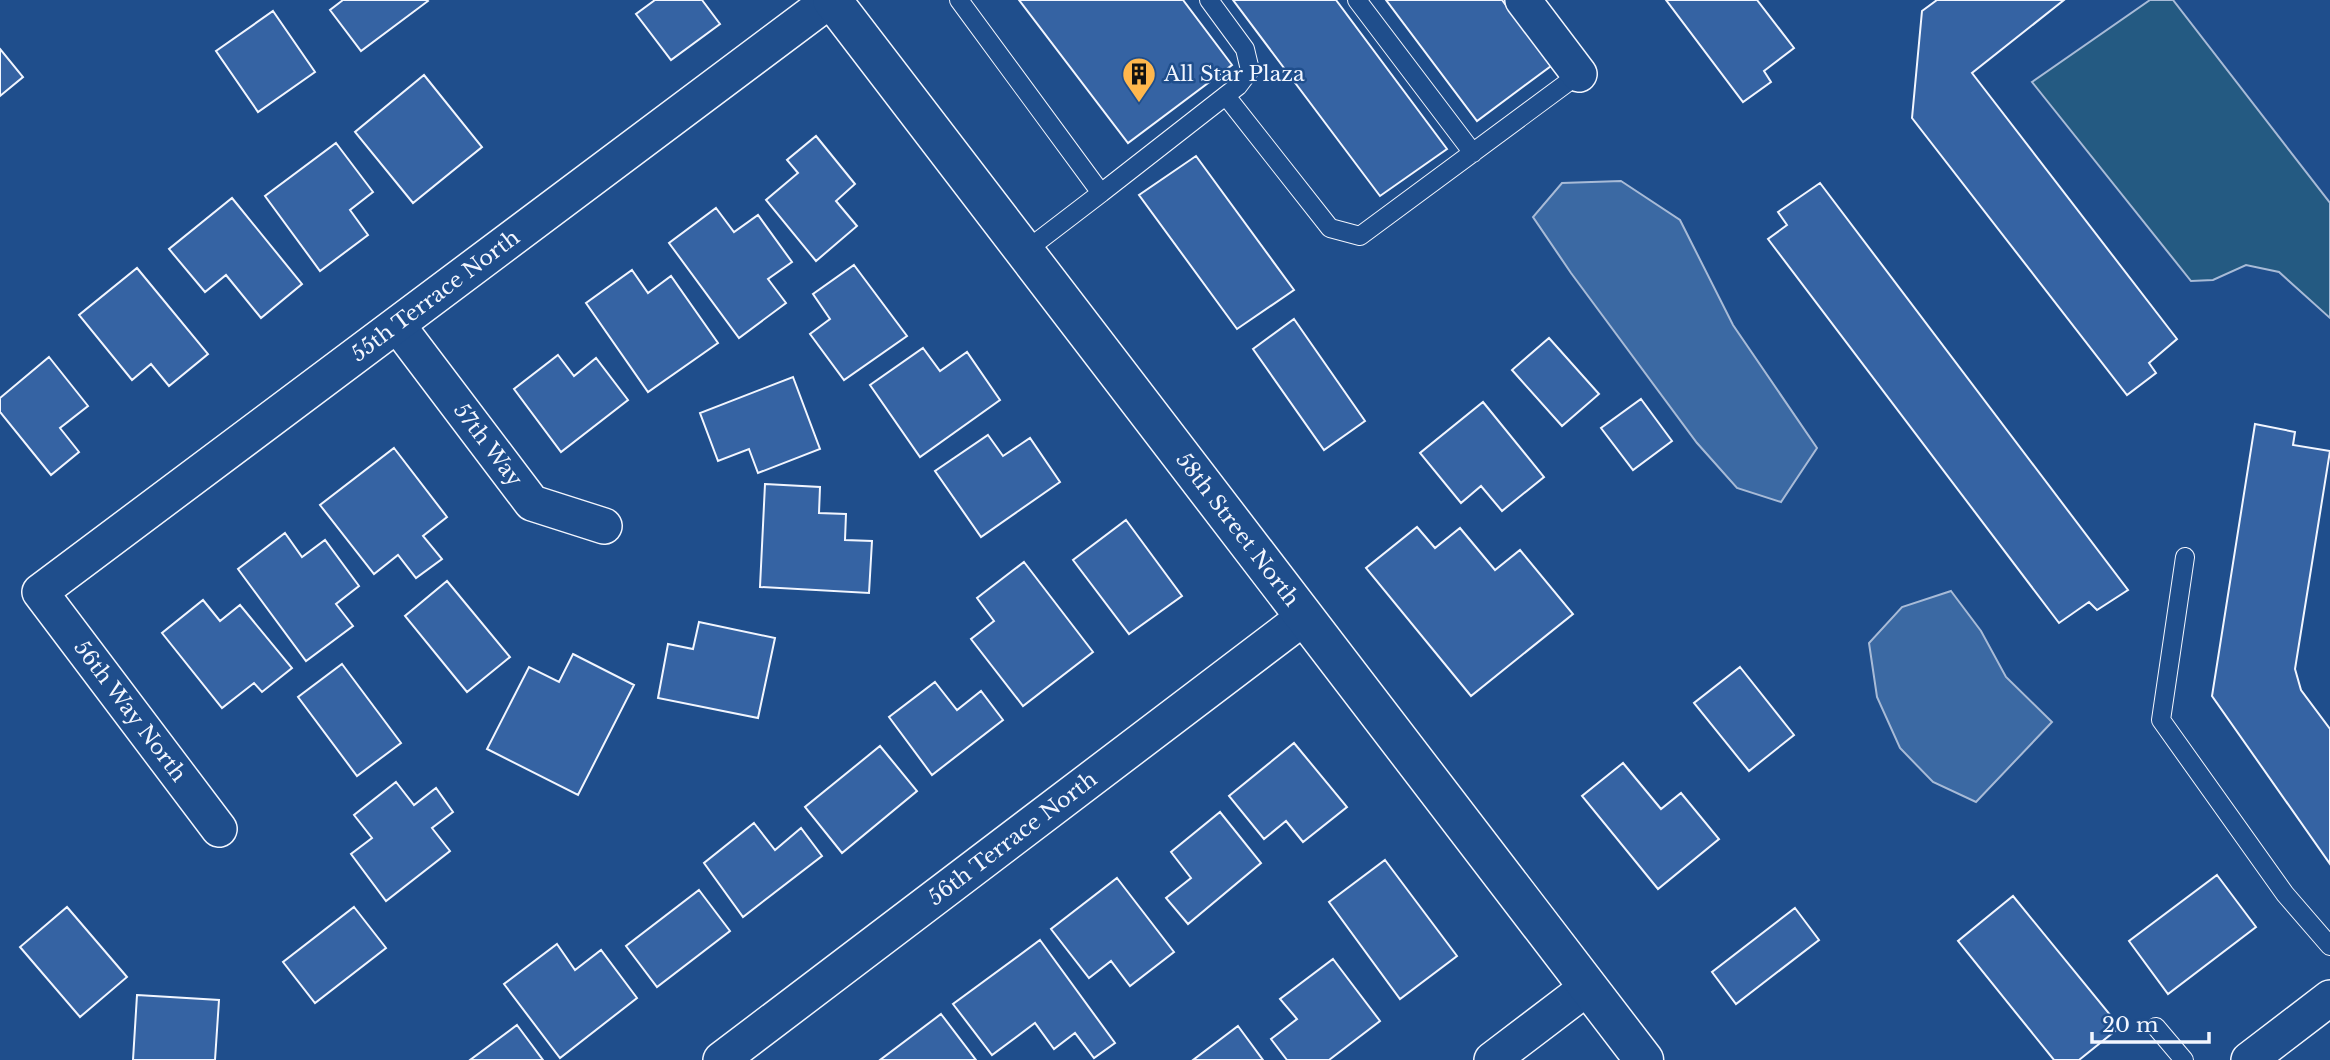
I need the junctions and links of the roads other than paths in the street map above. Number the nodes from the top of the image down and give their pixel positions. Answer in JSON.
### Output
{"nodes":[{"id":1,"x":831,"y":0,"type":"edge"},
{"id":2,"x":959,"y":0,"type":"edge"},
{"id":3,"x":1209,"y":0,"type":"edge"},
{"id":4,"x":1357,"y":0,"type":"edge"},
{"id":5,"x":1523,"y":0,"type":"edge"},
{"id":6,"x":1579,"y":74,"type":"joint"},
{"id":7,"x":1226,"y":96,"type":"junction"},
{"id":8,"x":1473,"y":153,"type":"junction"},
{"id":9,"x":1101,"y":192,"type":"junction"},
{"id":10,"x":1024,"y":252,"type":"junction"},
{"id":11,"x":398,"y":326,"type":"junction"},
{"id":12,"x":604,"y":526,"type":"dead end"},
{"id":13,"x":2185,"y":557,"type":"dead end"},
{"id":14,"x":40,"y":592,"type":"joint"},
{"id":15,"x":1303,"y":618,"type":"junction"},
{"id":16,"x":219,"y":829,"type":"dead end"},
{"id":17,"x":2330,"y":946,"type":"edge"},
{"id":18,"x":1588,"y":987,"type":"junction"},
{"id":19,"x":2330,"y":998,"type":"edge"},
{"id":20,"x":2156,"y":1027,"type":"dead end"},
{"id":21,"x":721,"y":1060,"type":"edge"},
{"id":22,"x":1492,"y":1060,"type":"edge"},
{"id":23,"x":1644,"y":1060,"type":"edge"},
{"id":24,"x":2184,"y":1060,"type":"edge"},
{"id":25,"x":2249,"y":1060,"type":"edge"}],
"edges":[{"from":1,"to":10,"type":"street","name":"58th Street North"},
{"from":1,"to":11,"type":"street","name":"55th Terrace North"},
{"from":2,"to":9,"type":"lane"},
{"from":3,"to":7,"type":"lane"},
{"from":4,"to":8,"type":"lane"},
{"from":5,"to":6,"type":"street"},
{"from":6,"to":8,"type":"lane"},
{"from":7,"to":8,"type":"lane"},
{"from":7,"to":9,"type":"lane"},
{"from":9,"to":10,"type":"lane"},
{"from":10,"to":15,"type":"street","name":"58th Street North"},
{"from":11,"to":12,"type":"street","name":"57th Way"},
{"from":11,"to":14,"type":"street","name":"55th Terrace North"},
{"from":13,"to":17,"type":"lane"},
{"from":14,"to":16,"type":"street","name":"56th Way North"},
{"from":15,"to":18,"type":"street","name":"58th Street North"},
{"from":15,"to":21,"type":"street","name":"56th Terrace North"},
{"from":18,"to":22,"type":"street"},
{"from":18,"to":23,"type":"street","name":"58th Street North"},
{"from":19,"to":25,"type":"street"},
{"from":20,"to":24,"type":"lane"}]}
